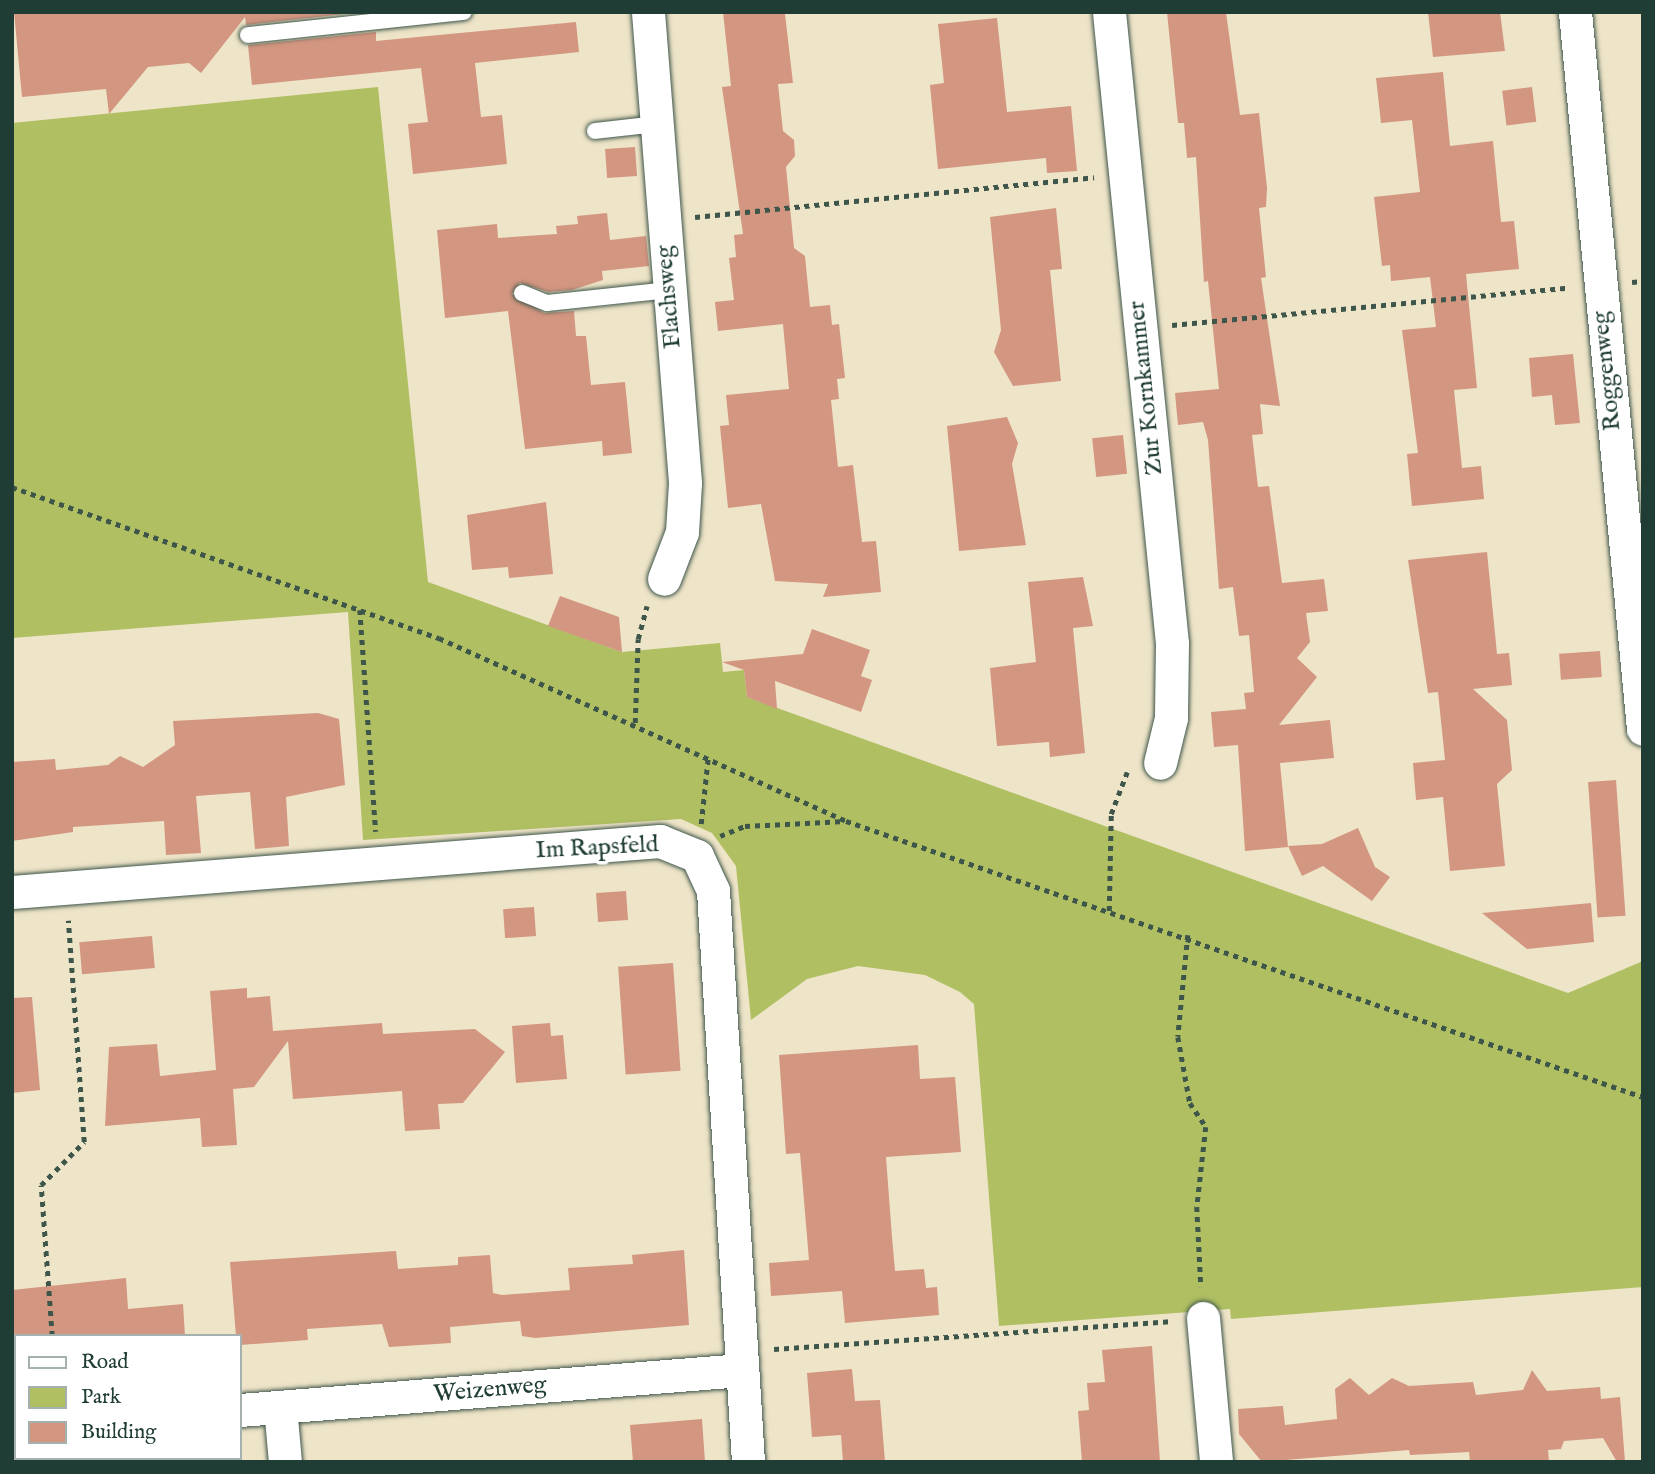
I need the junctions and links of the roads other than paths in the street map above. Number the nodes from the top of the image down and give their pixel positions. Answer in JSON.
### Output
{"nodes":[{"id":1,"x":464,"y":12,"type":"edge"},
{"id":2,"x":648,"y":12,"type":"edge"},
{"id":3,"x":1109,"y":12,"type":"edge"},
{"id":4,"x":1575,"y":12,"type":"edge"},
{"id":5,"x":248,"y":35,"type":"dead end"},
{"id":6,"x":656,"y":124,"type":"junction"},
{"id":7,"x":595,"y":131,"type":"dead end"},
{"id":8,"x":669,"y":290,"type":"junction"},
{"id":9,"x":522,"y":293,"type":"dead end"},
{"id":10,"x":664,"y":579,"type":"road end"},
{"id":11,"x":1643,"y":729,"type":"edge"},
{"id":12,"x":1160,"y":763,"type":"road end"},
{"id":13,"x":12,"y":892,"type":"edge"},
{"id":14,"x":1203,"y":1318,"type":"road end"},
{"id":15,"x":740,"y":1361,"type":"junction"},
{"id":16,"x":281,"y":1407,"type":"junction"},
{"id":17,"x":242,"y":1410,"type":"edge"},
{"id":18,"x":285,"y":1462,"type":"edge"},
{"id":19,"x":748,"y":1462,"type":"edge"},
{"id":20,"x":1216,"y":1462,"type":"edge"}],
"edges":[{"from":1,"to":5,"type":"lane"},
{"from":2,"to":6,"type":"street","name":"Flachsweg"},
{"from":3,"to":12,"type":"street","name":"Zur Kornkammer"},
{"from":4,"to":11,"type":"street","name":"Roggenweg"},
{"from":6,"to":7,"type":"lane"},
{"from":6,"to":8,"type":"street","name":"Flachsweg"},
{"from":8,"to":9,"type":"lane"},
{"from":8,"to":10,"type":"street","name":"Flachsweg"},
{"from":13,"to":15,"type":"street","name":"Im Rapsfeld"},
{"from":14,"to":20,"type":"street"},
{"from":15,"to":16,"type":"street","name":"Weizenweg"},
{"from":15,"to":19,"type":"street"},
{"from":16,"to":17,"type":"street","name":"Weizenweg"},
{"from":16,"to":18,"type":"street"}]}
